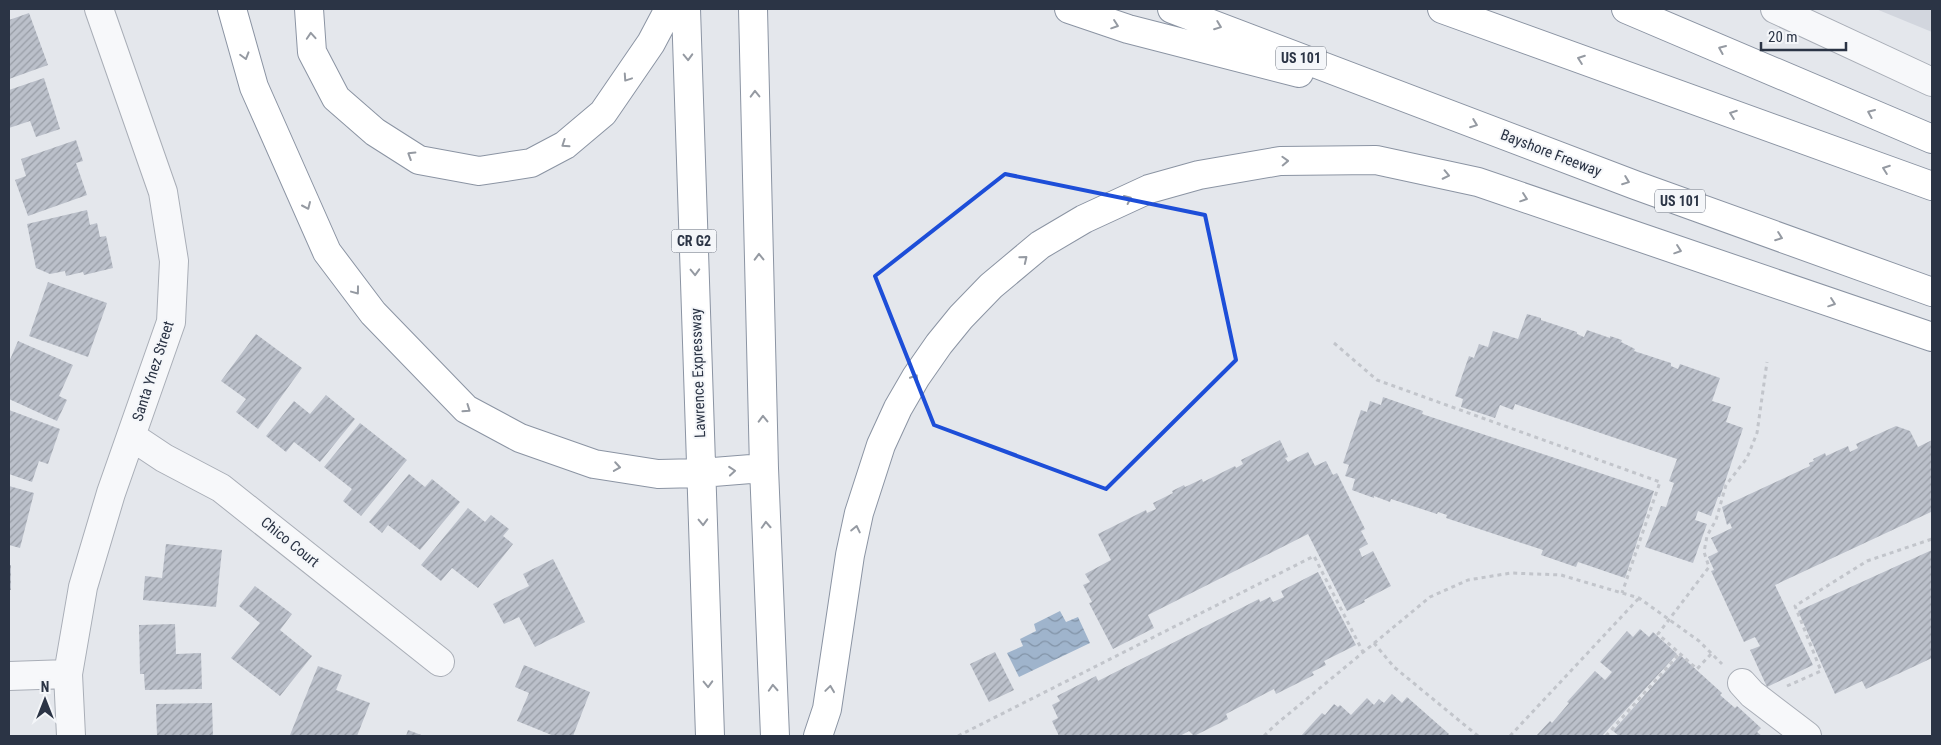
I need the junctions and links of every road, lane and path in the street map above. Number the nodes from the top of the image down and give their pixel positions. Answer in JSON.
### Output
{"nodes":[{"id":1,"x":99,"y":9,"type":"edge"},
{"id":2,"x":232,"y":9,"type":"edge"},
{"id":3,"x":308,"y":9,"type":"edge"},
{"id":4,"x":669,"y":9,"type":"edge"},
{"id":5,"x":686,"y":9,"type":"edge"},
{"id":6,"x":753,"y":9,"type":"edge"},
{"id":7,"x":1069,"y":9,"type":"edge"},
{"id":8,"x":1172,"y":9,"type":"edge"},
{"id":9,"x":1442,"y":9,"type":"edge"},
{"id":10,"x":1626,"y":9,"type":"edge"},
{"id":11,"x":1775,"y":9,"type":"edge"},
{"id":12,"x":1932,"y":82,"type":"edge"},
{"id":13,"x":1429,"y":106,"type":"junction"},
{"id":14,"x":1932,"y":139,"type":"edge"},
{"id":15,"x":1932,"y":186,"type":"edge"},
{"id":16,"x":1932,"y":292,"type":"edge"},
{"id":17,"x":1932,"y":337,"type":"edge"},
{"id":18,"x":1334,"y":343,"type":"dead end"},
{"id":19,"x":1767,"y":362,"type":"dead end"},
{"id":20,"x":132,"y":436,"type":"junction"},
{"id":21,"x":764,"y":468,"type":"junction"},
{"id":22,"x":701,"y":473,"type":"junction"},
{"id":23,"x":1932,"y":539,"type":"edge"},
{"id":24,"x":1622,"y":593,"type":"junction"},
{"id":25,"x":1639,"y":598,"type":"junction"},
{"id":26,"x":1669,"y":619,"type":"junction"},
{"id":27,"x":1374,"y":643,"type":"junction"},
{"id":28,"x":1363,"y":652,"type":"junction"},
{"id":29,"x":1679,"y":654,"type":"junction"},
{"id":30,"x":1712,"y":654,"type":"junction"},
{"id":31,"x":440,"y":662,"type":"dead end"},
{"id":32,"x":68,"y":674,"type":"junction"},
{"id":33,"x":9,"y":676,"type":"edge"},
{"id":34,"x":1750,"y":691,"type":"junction"},
{"id":35,"x":1805,"y":735,"type":"edge"},
{"id":36,"x":71,"y":736,"type":"edge"},
{"id":37,"x":710,"y":736,"type":"edge"},
{"id":38,"x":775,"y":736,"type":"edge"},
{"id":39,"x":818,"y":736,"type":"edge"},
{"id":40,"x":958,"y":736,"type":"edge"},
{"id":41,"x":1264,"y":736,"type":"edge"},
{"id":42,"x":1478,"y":736,"type":"edge"},
{"id":43,"x":1510,"y":736,"type":"edge"},
{"id":44,"x":1606,"y":736,"type":"edge"}],
"edges":[{"from":1,"to":20,"type":"street","name":"Santa Ynez Street"},
{"from":2,"to":22,"type":"highway","one_way":true},
{"from":4,"to":3,"type":"highway","one_way":true},
{"from":5,"to":22,"type":"highway","name":"Lawrence Expressway","number":"CR G2","one_way":true},
{"from":21,"to":6,"type":"highway","one_way":true},
{"from":7,"to":13,"type":"highway","one_way":true},
{"from":8,"to":13,"type":"highway","name":"Bayshore Freeway","number":"US 101","one_way":true},
{"from":15,"to":9,"type":"highway","one_way":true},
{"from":14,"to":10,"type":"highway","one_way":true},
{"from":11,"to":12,"type":"street"},
{"from":13,"to":16,"type":"highway","name":"Bayshore Freeway","number":"US 101","one_way":true},
{"from":39,"to":17,"type":"highway","one_way":true},
{"from":18,"to":24,"type":"path"},
{"from":19,"to":26,"type":"path"},
{"from":20,"to":31,"type":"street","name":"Chico Court"},
{"from":20,"to":32,"type":"street","name":"Santa Ynez Street"},
{"from":22,"to":21,"type":"highway","one_way":true},
{"from":38,"to":21,"type":"highway","one_way":true},
{"from":22,"to":37,"type":"highway","name":"Lawrence Expressway","number":"CR G2","one_way":true},
{"from":23,"to":34,"type":"path"},
{"from":24,"to":25,"type":"path"},
{"from":24,"to":27,"type":"path"},
{"from":25,"to":26,"type":"path"},
{"from":25,"to":43,"type":"path"},
{"from":26,"to":29,"type":"path"},
{"from":26,"to":30,"type":"path"},
{"from":27,"to":28,"type":"path"},
{"from":27,"to":42,"type":"path"},
{"from":28,"to":40,"type":"path"},
{"from":28,"to":41,"type":"path"},
{"from":29,"to":30,"type":"path"},
{"from":29,"to":44,"type":"path"},
{"from":30,"to":34,"type":"path"},
{"from":32,"to":33,"type":"street"},
{"from":32,"to":36,"type":"street","name":"Santa Ynez Street"},
{"from":34,"to":35,"type":"street"}]}
